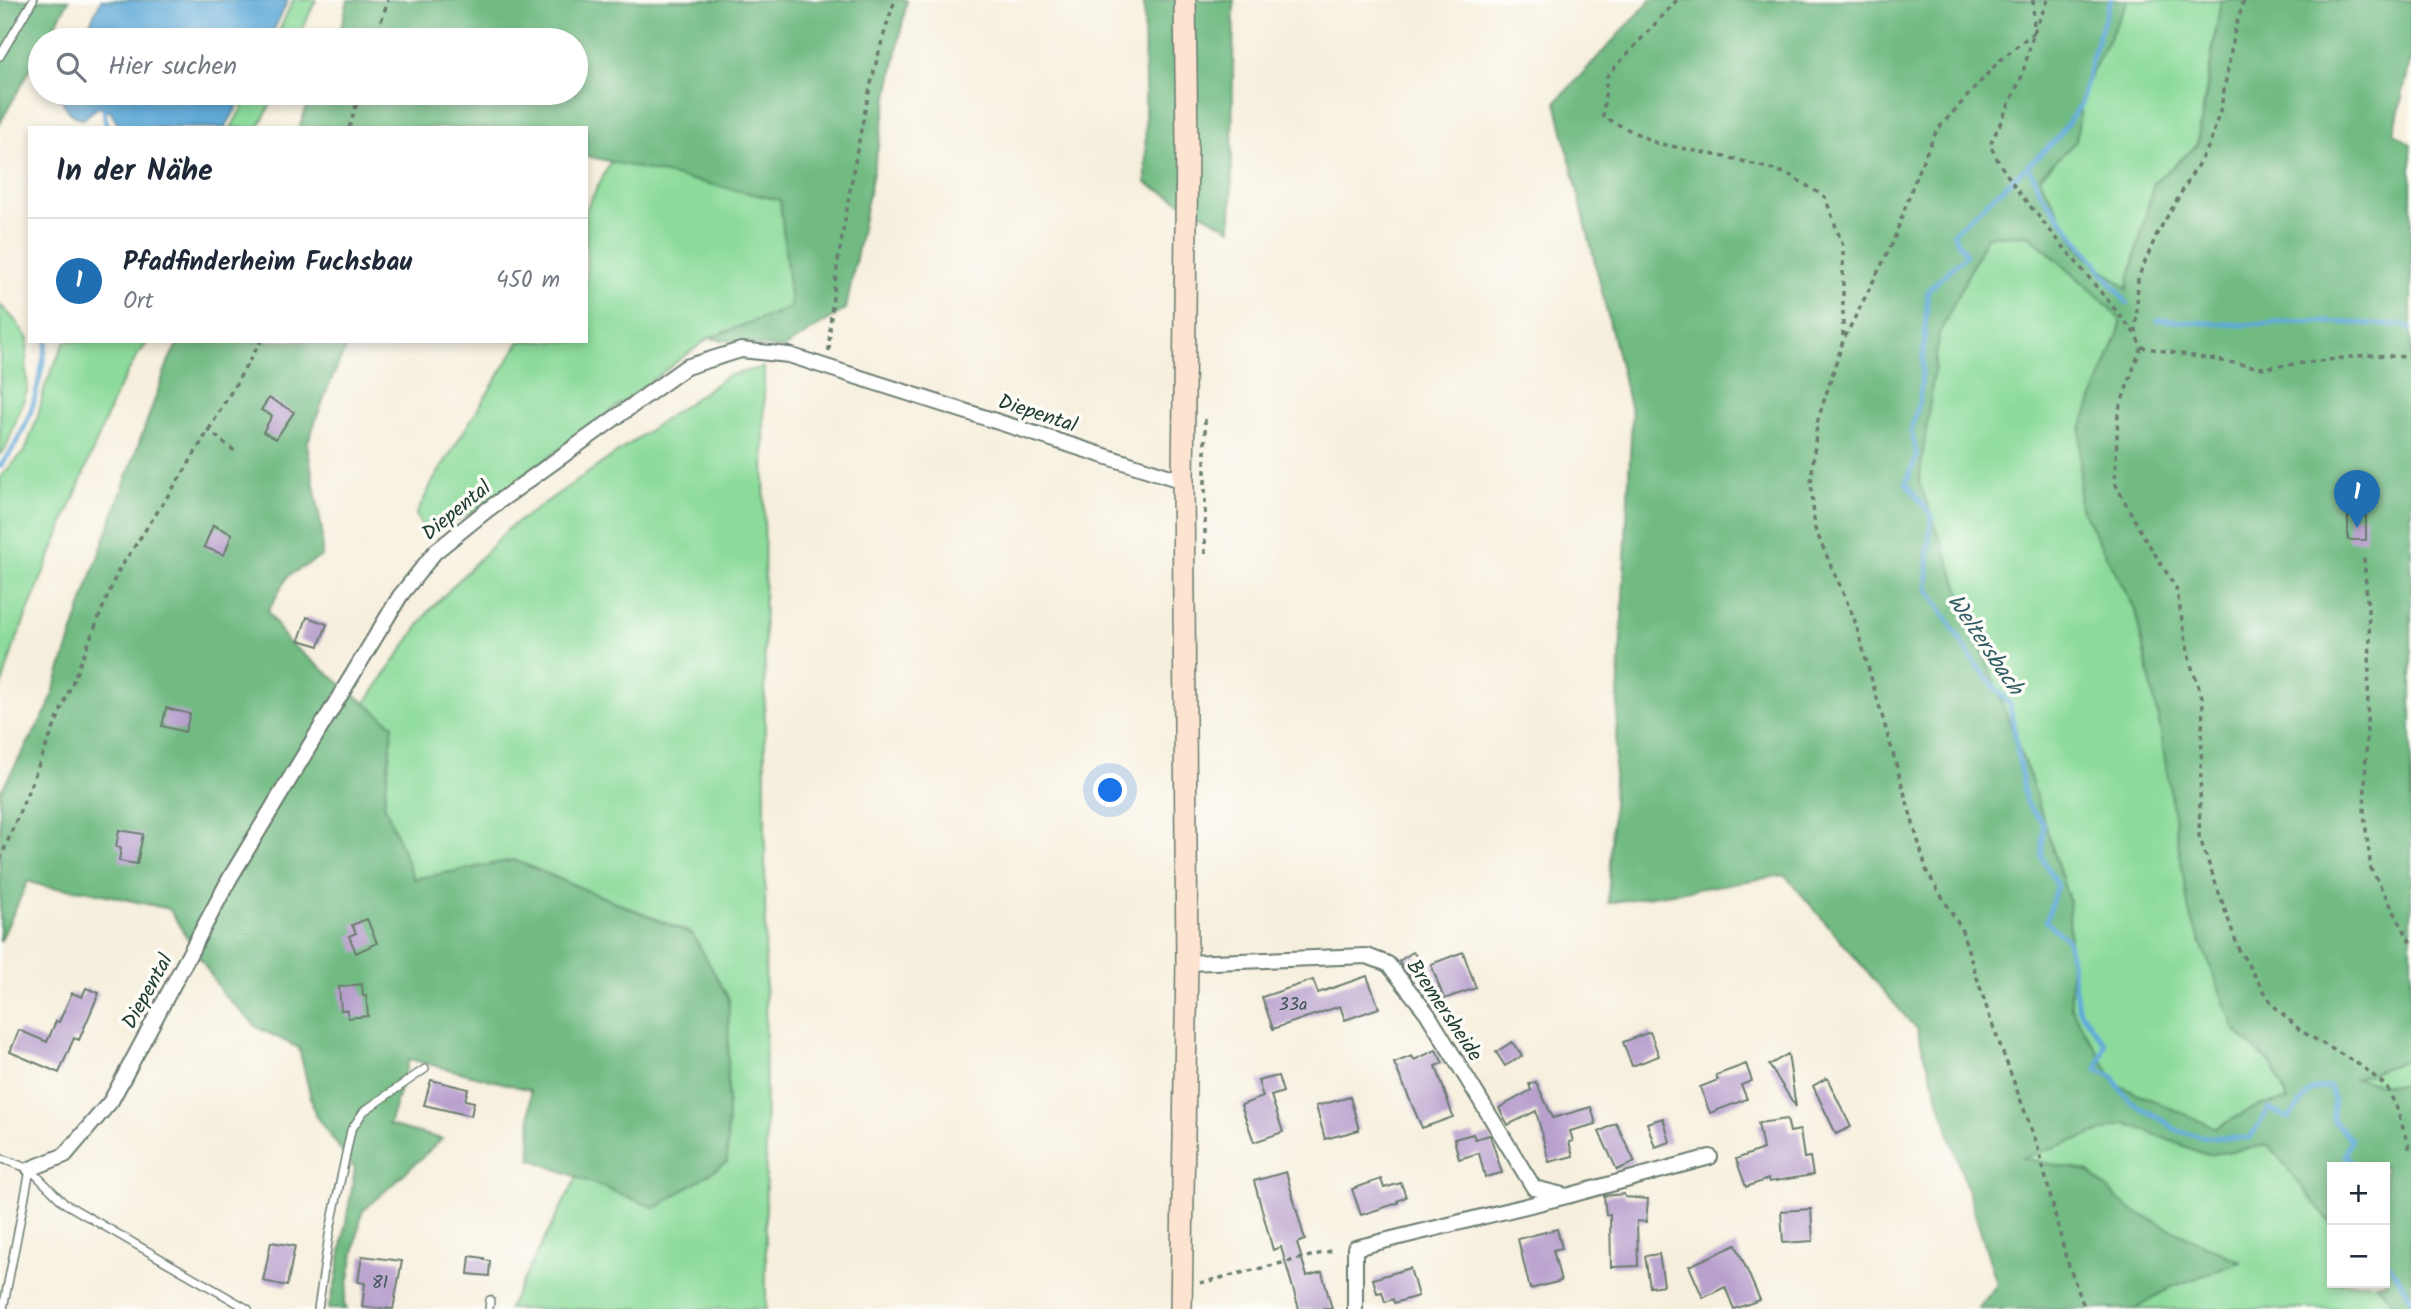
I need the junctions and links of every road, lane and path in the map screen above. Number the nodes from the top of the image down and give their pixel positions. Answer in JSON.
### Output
{"nodes":[{"id":1,"x":33,"y":0,"type":"edge"},
{"id":2,"x":387,"y":0,"type":"edge"},
{"id":3,"x":895,"y":0,"type":"edge"},
{"id":4,"x":1185,"y":0,"type":"edge"},
{"id":5,"x":1677,"y":0,"type":"edge"},
{"id":6,"x":2033,"y":0,"type":"edge"},
{"id":7,"x":2048,"y":0,"type":"edge"},
{"id":8,"x":2244,"y":0,"type":"edge"},
{"id":9,"x":379,"y":28,"type":"edge"},
{"id":10,"x":2034,"y":32,"type":"junction"},
{"id":11,"x":0,"y":55,"type":"edge"},
{"id":12,"x":356,"y":105,"type":"edge"},
{"id":13,"x":350,"y":126,"type":"edge"},
{"id":14,"x":2136,"y":335,"type":"junction"},
{"id":15,"x":1843,"y":341,"type":"junction"},
{"id":16,"x":260,"y":343,"type":"edge"},
{"id":17,"x":2141,"y":347,"type":"junction"},
{"id":18,"x":2411,"y":357,"type":"edge"},
{"id":19,"x":828,"y":368,"type":"junction"},
{"id":20,"x":207,"y":429,"type":"junction"},
{"id":21,"x":237,"y":453,"type":"dead end"},
{"id":22,"x":1182,"y":481,"type":"junction"},
{"id":23,"x":2364,"y":558,"type":"dead end"},
{"id":24,"x":0,"y":860,"type":"edge"},
{"id":25,"x":2411,"y":943,"type":"edge"},
{"id":26,"x":1187,"y":963,"type":"junction"},
{"id":27,"x":425,"y":1069,"type":"dead end"},
{"id":28,"x":2411,"y":1153,"type":"edge"},
{"id":29,"x":1710,"y":1157,"type":"dead end"},
{"id":30,"x":0,"y":1158,"type":"edge"},
{"id":31,"x":30,"y":1169,"type":"junction"},
{"id":32,"x":1567,"y":1196,"type":"junction"},
{"id":33,"x":1331,"y":1251,"type":"dead end"},
{"id":34,"x":1198,"y":1284,"type":"dead end"},
{"id":35,"x":490,"y":1300,"type":"dead end"},
{"id":36,"x":3,"y":1309,"type":"edge"},
{"id":37,"x":248,"y":1309,"type":"edge"},
{"id":38,"x":318,"y":1309,"type":"edge"},
{"id":39,"x":489,"y":1309,"type":"edge"},
{"id":40,"x":1181,"y":1309,"type":"edge"},
{"id":41,"x":1355,"y":1309,"type":"edge"},
{"id":42,"x":2085,"y":1309,"type":"edge"}],
"edges":[{"from":1,"to":11,"type":"lane"},
{"from":2,"to":9,"type":"path"},
{"from":3,"to":19,"type":"path"},
{"from":4,"to":22,"type":"main road"},
{"from":5,"to":15,"type":"path"},
{"from":6,"to":10,"type":"path"},
{"from":7,"to":10,"type":"path"},
{"from":8,"to":14,"type":"path"},
{"from":10,"to":14,"type":"path"},
{"from":10,"to":15,"type":"path"},
{"from":12,"to":13,"type":"path"},
{"from":14,"to":17,"type":"path"},
{"from":15,"to":42,"type":"path"},
{"from":16,"to":20,"type":"path"},
{"from":17,"to":18,"type":"path"},
{"from":17,"to":28,"type":"path"},
{"from":19,"to":22,"type":"street","name":"Diepental"},
{"from":19,"to":31,"type":"street","name":"Diepental"},
{"from":20,"to":21,"type":"path"},
{"from":20,"to":24,"type":"path"},
{"from":22,"to":26,"type":"main road"},
{"from":23,"to":25,"type":"path"},
{"from":26,"to":32,"type":"street","name":"Bremersheide"},
{"from":26,"to":40,"type":"main road"},
{"from":27,"to":38,"type":"lane"},
{"from":29,"to":32,"type":"street"},
{"from":30,"to":31,"type":"lane"},
{"from":31,"to":36,"type":"lane"},
{"from":31,"to":37,"type":"lane"},
{"from":32,"to":41,"type":"street"},
{"from":33,"to":34,"type":"path"},
{"from":35,"to":39,"type":"lane"}]}
